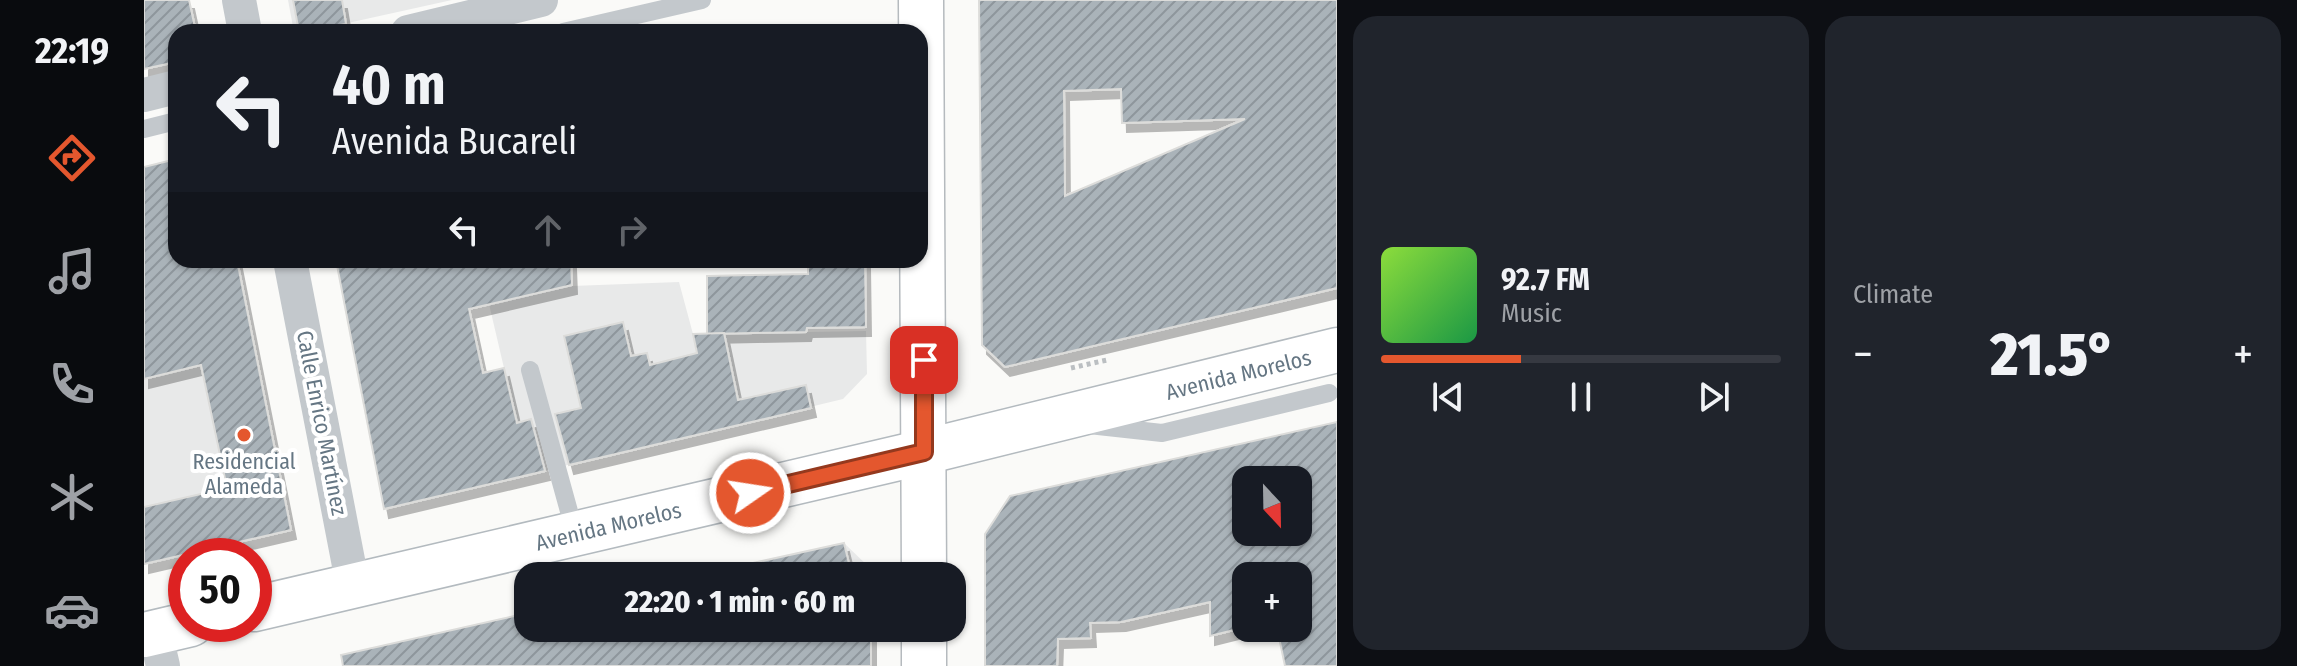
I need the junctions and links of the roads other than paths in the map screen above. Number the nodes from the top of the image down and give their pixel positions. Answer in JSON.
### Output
{"nodes":[{"id":1,"x":239,"y":0,"type":"edge"},
{"id":2,"x":541,"y":0,"type":"edge"},
{"id":3,"x":702,"y":0,"type":"edge"},
{"id":4,"x":921,"y":0,"type":"edge"},
{"id":5,"x":244,"y":24,"type":"edge"},
{"id":6,"x":441,"y":24,"type":"edge"},
{"id":7,"x":598,"y":24,"type":"edge"},
{"id":8,"x":921,"y":24,"type":"edge"},
{"id":9,"x":168,"y":89,"type":"edge"},
{"id":10,"x":144,"y":95,"type":"edge"},
{"id":11,"x":168,"y":123,"type":"edge"},
{"id":12,"x":144,"y":129,"type":"edge"},
{"id":13,"x":292,"y":268,"type":"edge"},
{"id":14,"x":922,"y":268,"type":"edge"},
{"id":15,"x":1337,"y":350,"type":"edge"},
{"id":16,"x":530,"y":370,"type":"dead end"},
{"id":17,"x":1329,"y":393,"type":"dead end"},
{"id":18,"x":1050,"y":421,"type":"junction"},
{"id":19,"x":924,"y":452,"type":"junction"},
{"id":20,"x":575,"y":533,"type":"junction"},
{"id":21,"x":924,"y":562,"type":"edge"},
{"id":22,"x":353,"y":586,"type":"junction"},
{"id":23,"x":272,"y":605,"type":"edge"},
{"id":24,"x":924,"y":642,"type":"edge"},
{"id":25,"x":924,"y":666,"type":"edge"}],
"edges":[{"from":1,"to":5,"type":"street"},
{"from":2,"to":6,"type":"street"},
{"from":3,"to":7,"type":"lane"},
{"from":4,"to":8,"type":"main road"},
{"from":9,"to":10,"type":"street"},
{"from":11,"to":12,"type":"lane"},
{"from":13,"to":22,"type":"street","name":"Calle Enrico Martínez"},
{"from":14,"to":19,"type":"main road"},
{"from":15,"to":18,"type":"main road","name":"Avenida Morelos"},
{"from":16,"to":20,"type":"lane"},
{"from":17,"to":18,"type":"lane"},
{"from":18,"to":19,"type":"main road","name":"Avenida Morelos"},
{"from":19,"to":20,"type":"main road","name":"Avenida Morelos"},
{"from":19,"to":21,"type":"main road"},
{"from":20,"to":22,"type":"main road","name":"Avenida Morelos"},
{"from":22,"to":23,"type":"main road","name":"Avenida Morelos"},
{"from":24,"to":25,"type":"main road"}]}
